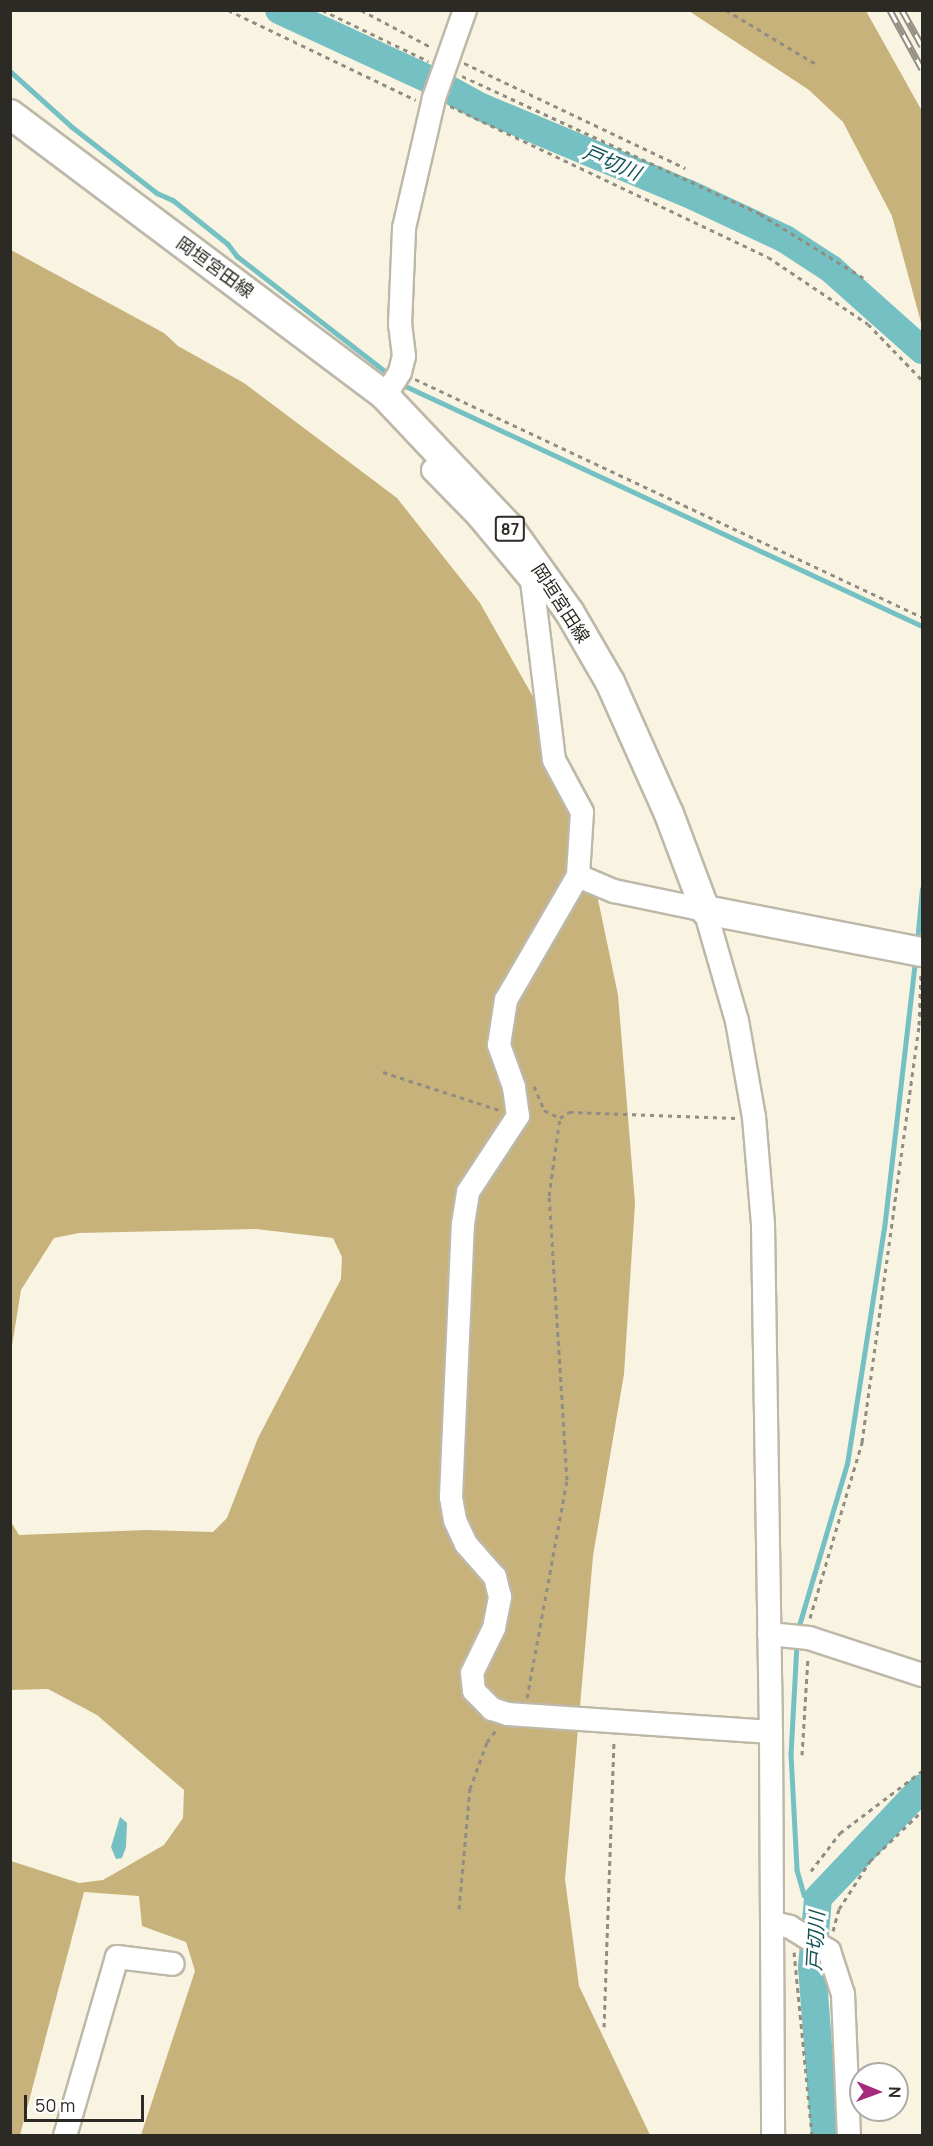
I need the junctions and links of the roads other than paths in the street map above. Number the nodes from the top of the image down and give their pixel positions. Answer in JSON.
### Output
{"nodes":[{"id":1,"x":465,"y":10,"type":"edge"},
{"id":2,"x":10,"y":114,"type":"edge"},
{"id":3,"x":385,"y":396,"type":"junction"},
{"id":4,"x":433,"y":470,"type":"dead end"},
{"id":5,"x":578,"y":876,"type":"junction"},
{"id":6,"x":705,"y":910,"type":"junction"},
{"id":7,"x":922,"y":952,"type":"edge"},
{"id":8,"x":769,"y":1634,"type":"junction"},
{"id":9,"x":922,"y":1676,"type":"edge"},
{"id":10,"x":771,"y":1732,"type":"junction"},
{"id":11,"x":781,"y":1925,"type":"junction"},
{"id":12,"x":173,"y":1964,"type":"dead end"},
{"id":13,"x":65,"y":2136,"type":"edge"},
{"id":14,"x":773,"y":2136,"type":"edge"},
{"id":15,"x":849,"y":2136,"type":"edge"}],
"edges":[{"from":1,"to":3,"type":"street"},
{"from":2,"to":3,"type":"main road","name":"岡垣宮田線","number":"87"},
{"from":3,"to":6,"type":"main road","name":"岡垣宮田線","number":"87"},
{"from":4,"to":5,"type":"street"},
{"from":5,"to":6,"type":"street"},
{"from":5,"to":10,"type":"street"},
{"from":6,"to":7,"type":"main road"},
{"from":6,"to":8,"type":"street"},
{"from":8,"to":9,"type":"street"},
{"from":8,"to":10,"type":"street"},
{"from":10,"to":11,"type":"street"},
{"from":11,"to":14,"type":"street"},
{"from":11,"to":15,"type":"street"},
{"from":12,"to":13,"type":"street"}]}
